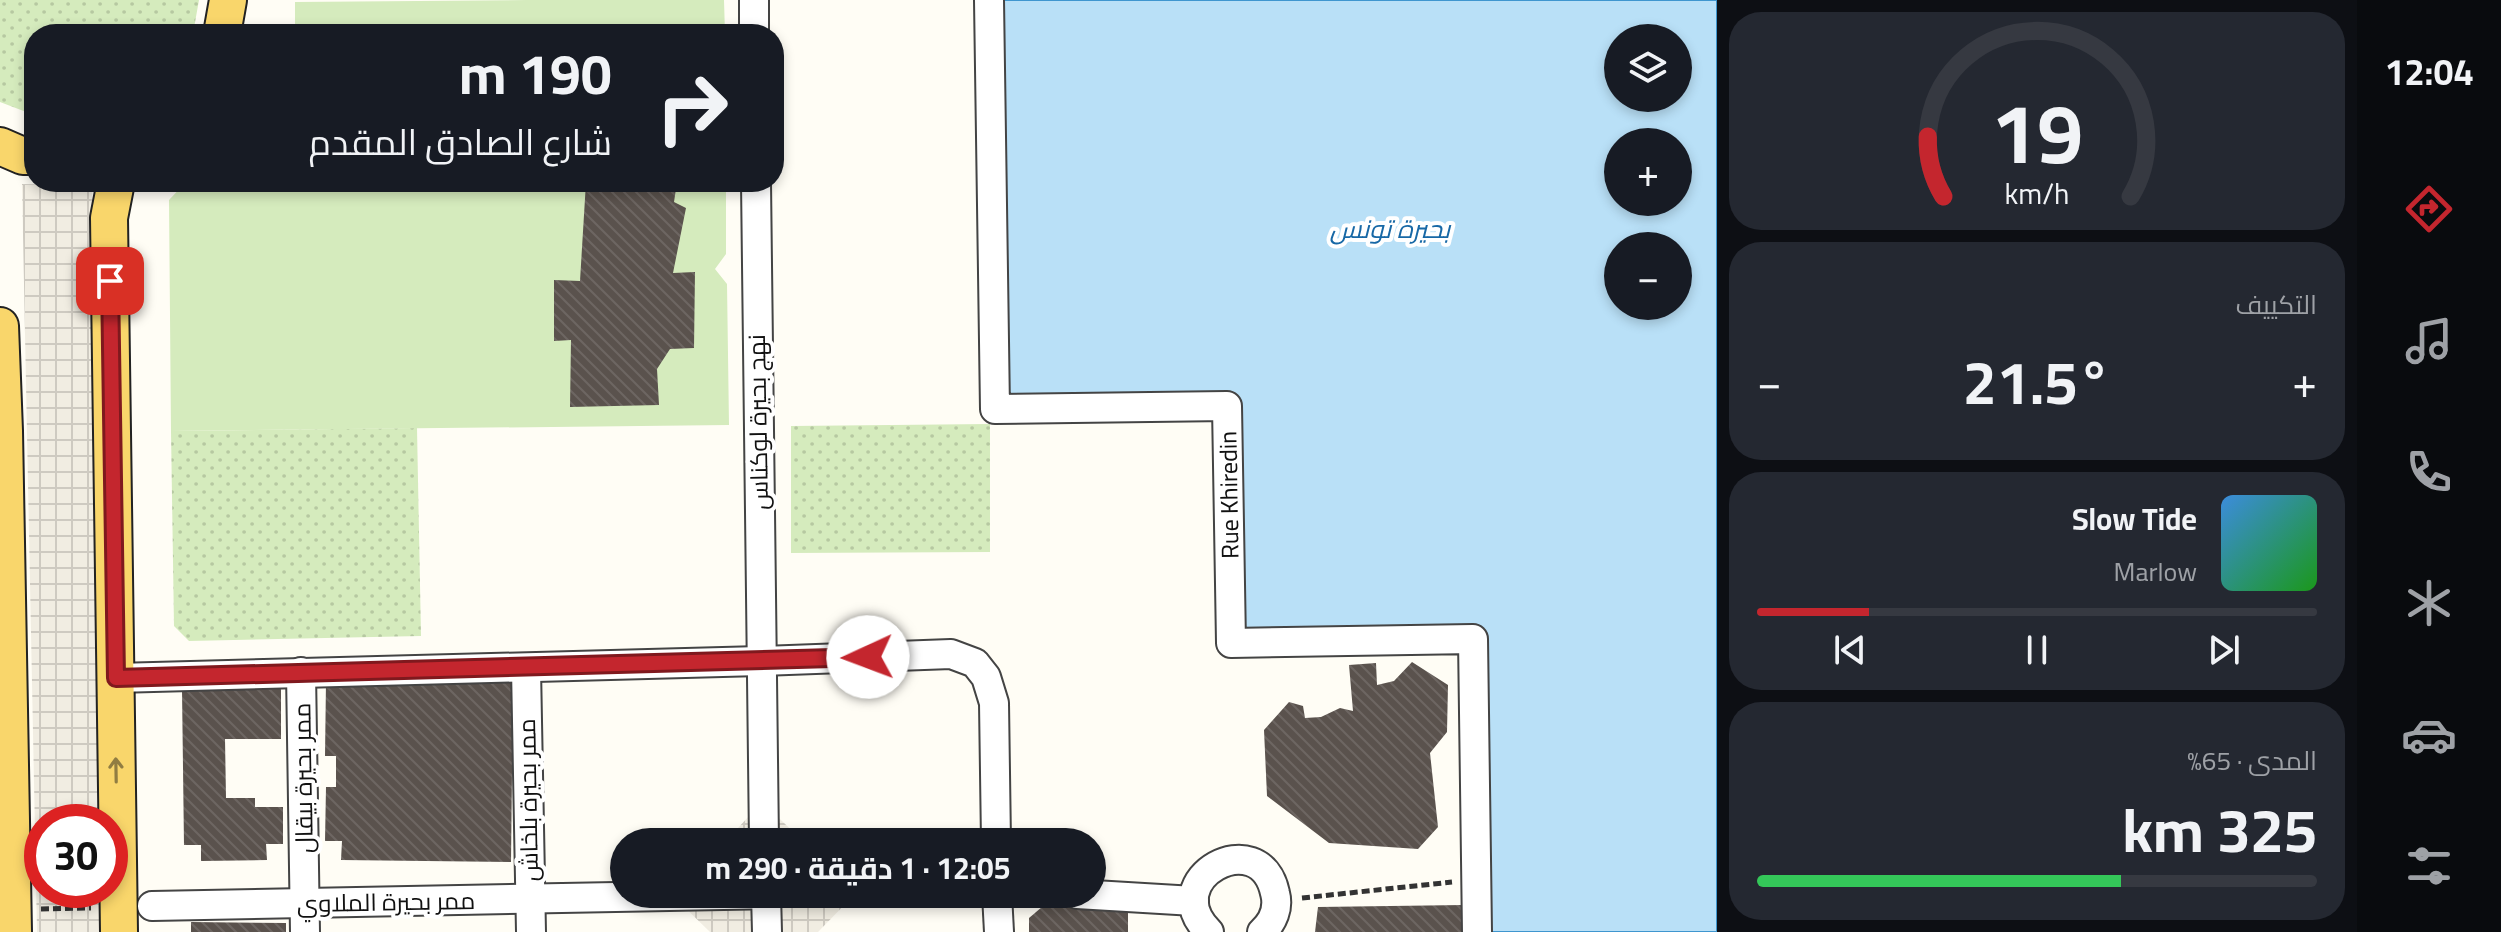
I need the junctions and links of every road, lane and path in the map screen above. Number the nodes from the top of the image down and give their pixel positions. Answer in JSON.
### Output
{"nodes":[{"id":1,"x":228,"y":0,"type":"edge"},
{"id":2,"x":754,"y":0,"type":"edge"},
{"id":3,"x":989,"y":0,"type":"edge"},
{"id":4,"x":224,"y":24,"type":"edge"},
{"id":5,"x":754,"y":24,"type":"edge"},
{"id":6,"x":0,"y":146,"type":"edge"},
{"id":7,"x":24,"y":156,"type":"edge"},
{"id":8,"x":114,"y":192,"type":"edge"},
{"id":9,"x":756,"y":192,"type":"edge"},
{"id":10,"x":0,"y":326,"type":"edge"},
{"id":11,"x":760,"y":661,"type":"junction"},
{"id":12,"x":526,"y":668,"type":"junction"},
{"id":13,"x":301,"y":672,"type":"junction"},
{"id":14,"x":116,"y":678,"type":"junction"},
{"id":15,"x":4,"y":688,"type":"edge"},
{"id":16,"x":764,"y":828,"type":"edge"},
{"id":17,"x":996,"y":828,"type":"edge"},
{"id":18,"x":1476,"y":880,"type":"junction"},
{"id":19,"x":1106,"y":896,"type":"edge"},
{"id":20,"x":610,"y":898,"type":"edge"},
{"id":21,"x":530,"y":900,"type":"junction"},
{"id":22,"x":1277,"y":900,"type":"junction"},
{"id":23,"x":1194,"y":901,"type":"junction"},
{"id":24,"x":305,"y":904,"type":"junction"},
{"id":25,"x":766,"y":908,"type":"edge"},
{"id":26,"x":998,"y":908,"type":"edge"},
{"id":27,"x":129,"y":915,"type":"edge"},
{"id":28,"x":13,"y":920,"type":"edge"},
{"id":29,"x":305,"y":932,"type":"edge"},
{"id":30,"x":531,"y":932,"type":"edge"},
{"id":31,"x":767,"y":932,"type":"edge"},
{"id":32,"x":999,"y":932,"type":"edge"},
{"id":33,"x":1209,"y":932,"type":"edge"},
{"id":34,"x":1262,"y":932,"type":"edge"},
{"id":35,"x":1477,"y":932,"type":"edge"}],
"edges":[{"from":1,"to":4,"type":"main road"},
{"from":2,"to":5,"type":"street"},
{"from":3,"to":18,"type":"street","name":"Rue Khiredin"},
{"from":6,"to":7,"type":"main road"},
{"from":8,"to":14,"type":"main road"},
{"from":9,"to":11,"type":"street","name":"نهج بحيرة لوكناس"},
{"from":10,"to":15,"type":"main road"},
{"from":11,"to":12,"type":"street"},
{"from":11,"to":16,"type":"street","name":"نهج بحيرة لوكناس"},
{"from":11,"to":17,"type":"street"},
{"from":12,"to":13,"type":"street"},
{"from":12,"to":21,"type":"street","name":"ممر بحيرة بلخاش"},
{"from":13,"to":14,"type":"street"},
{"from":13,"to":24,"type":"street","name":"ممر بحيرة بيقال"},
{"from":27,"to":14,"type":"main road","one_way":true},
{"from":15,"to":28,"type":"main road"},
{"from":18,"to":22,"type":"path"},
{"from":18,"to":35,"type":"street","name":"Rue Khiredin"},
{"from":19,"to":23,"type":"street"},
{"from":20,"to":21,"type":"street","name":"ممر بحيرة الملاوي"},
{"from":21,"to":24,"type":"street","name":"ممر بحيرة الملاوي"},
{"from":21,"to":30,"type":"street","name":"ممر بحيرة بلخاش"},
{"from":22,"to":23,"type":"street"},
{"from":22,"to":34,"type":"street"},
{"from":23,"to":33,"type":"street"},
{"from":24,"to":27,"type":"street","name":"ممر بحيرة الملاوي"},
{"from":24,"to":29,"type":"street","name":"ممر بحيرة بيقال"},
{"from":25,"to":31,"type":"street"},
{"from":26,"to":32,"type":"street"},
{"from":27,"to":28,"type":"path"}]}
